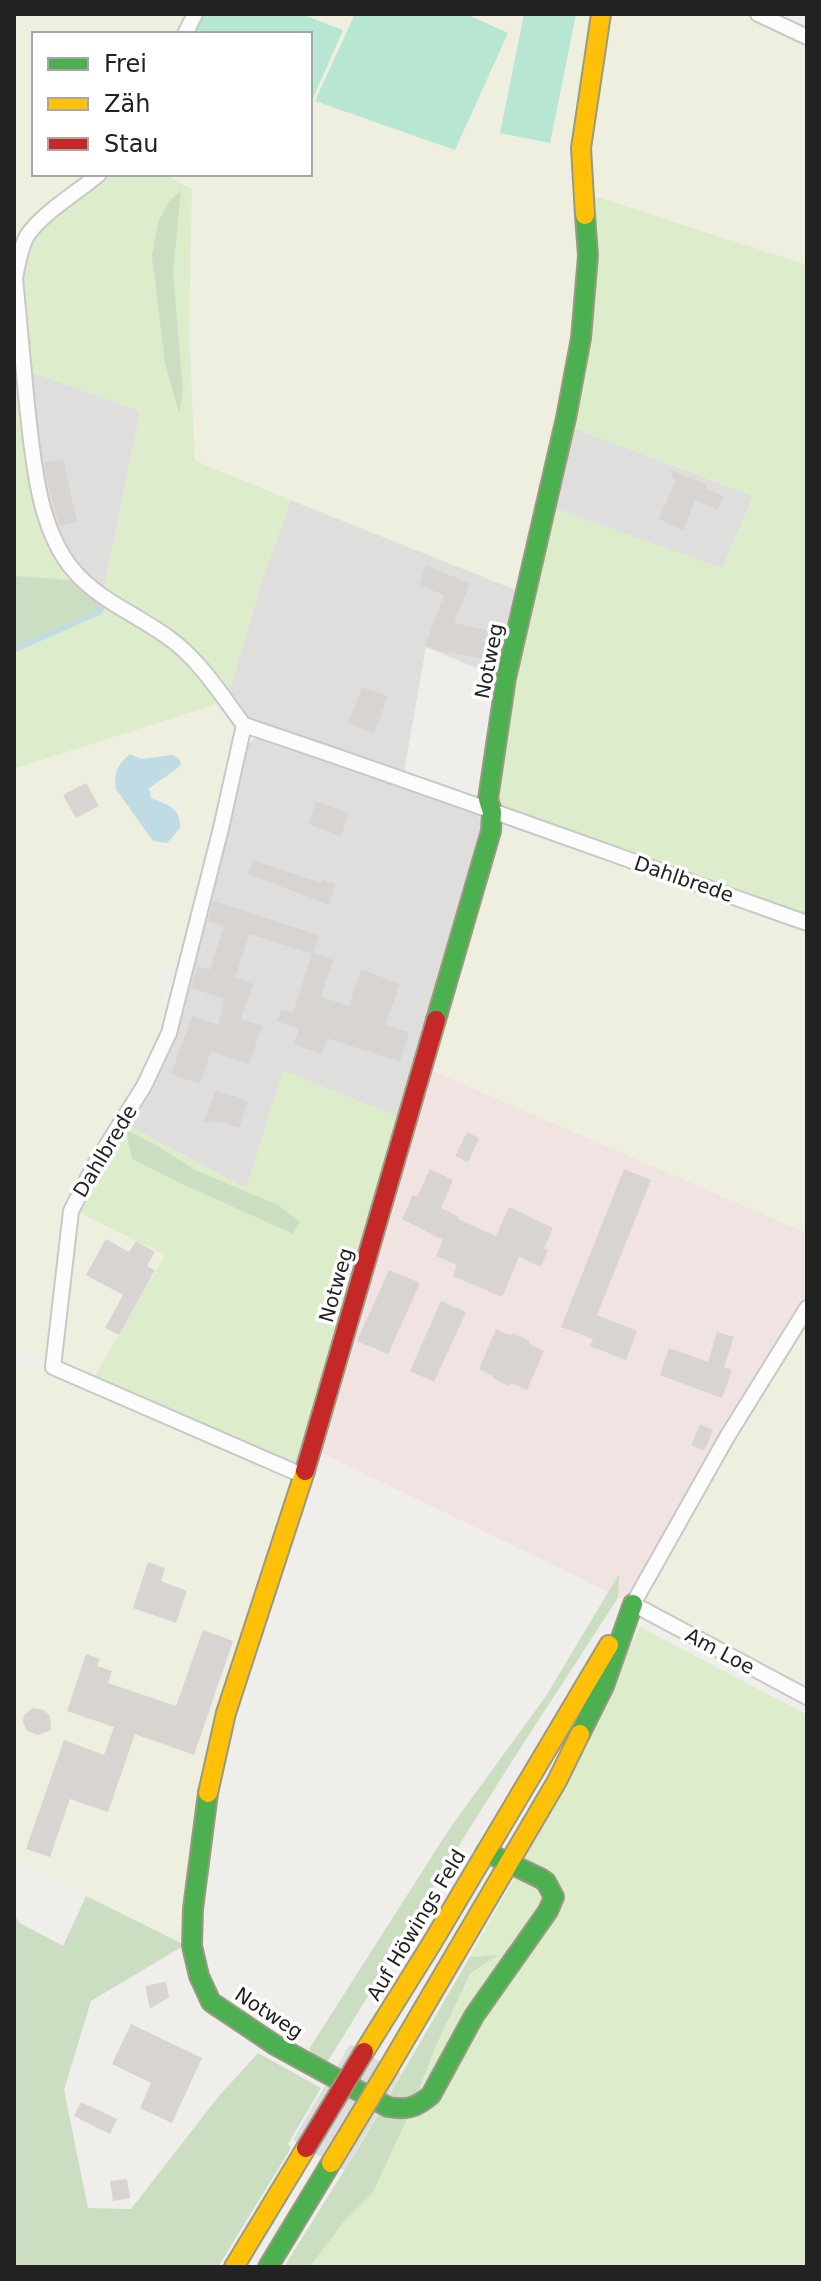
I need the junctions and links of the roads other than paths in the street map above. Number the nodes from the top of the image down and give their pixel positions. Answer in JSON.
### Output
{"nodes":[{"id":1,"x":195,"y":14,"type":"edge"},
{"id":2,"x":601,"y":14,"type":"edge"},
{"id":3,"x":758,"y":14,"type":"edge"},
{"id":4,"x":186,"y":32,"type":"edge"},
{"id":5,"x":807,"y":37,"type":"edge"},
{"id":6,"x":97,"y":176,"type":"edge"},
{"id":7,"x":244,"y":725,"type":"junction"},
{"id":8,"x":492,"y":812,"type":"junction"},
{"id":9,"x":807,"y":923,"type":"edge"},
{"id":10,"x":807,"y":1308,"type":"edge"},
{"id":11,"x":304,"y":1476,"type":"junction"},
{"id":12,"x":633,"y":1604,"type":"junction"},
{"id":13,"x":807,"y":1697,"type":"edge"},
{"id":14,"x":486,"y":1852,"type":"junction"},
{"id":15,"x":510,"y":1865,"type":"junction"},
{"id":16,"x":234,"y":2267,"type":"edge"},
{"id":17,"x":268,"y":2267,"type":"edge"}],
"edges":[{"from":1,"to":4,"type":"street"},
{"from":2,"to":8,"type":"street","name":"Notweg"},
{"from":3,"to":5,"type":"street"},
{"from":6,"to":7,"type":"street"},
{"from":7,"to":8,"type":"street","name":"Dahlbrede"},
{"from":7,"to":11,"type":"street","name":"Dahlbrede"},
{"from":8,"to":9,"type":"street","name":"Dahlbrede"},
{"from":8,"to":11,"type":"street","name":"Notweg"},
{"from":10,"to":12,"type":"street","name":"Auf Höwings Feld"},
{"from":11,"to":15,"type":"street","name":"Notweg"},
{"from":12,"to":13,"type":"street","name":"Am Loe"},
{"from":12,"to":14,"type":"street","name":"Auf Höwings Feld"},
{"from":12,"to":15,"type":"street","name":"Auf Höwings Feld"},
{"from":14,"to":15,"type":"street","name":"Notweg"},
{"from":14,"to":16,"type":"street","name":"Auf Höwings Feld","bridge":true},
{"from":15,"to":17,"type":"street","name":"Auf Höwings Feld","bridge":true}]}
